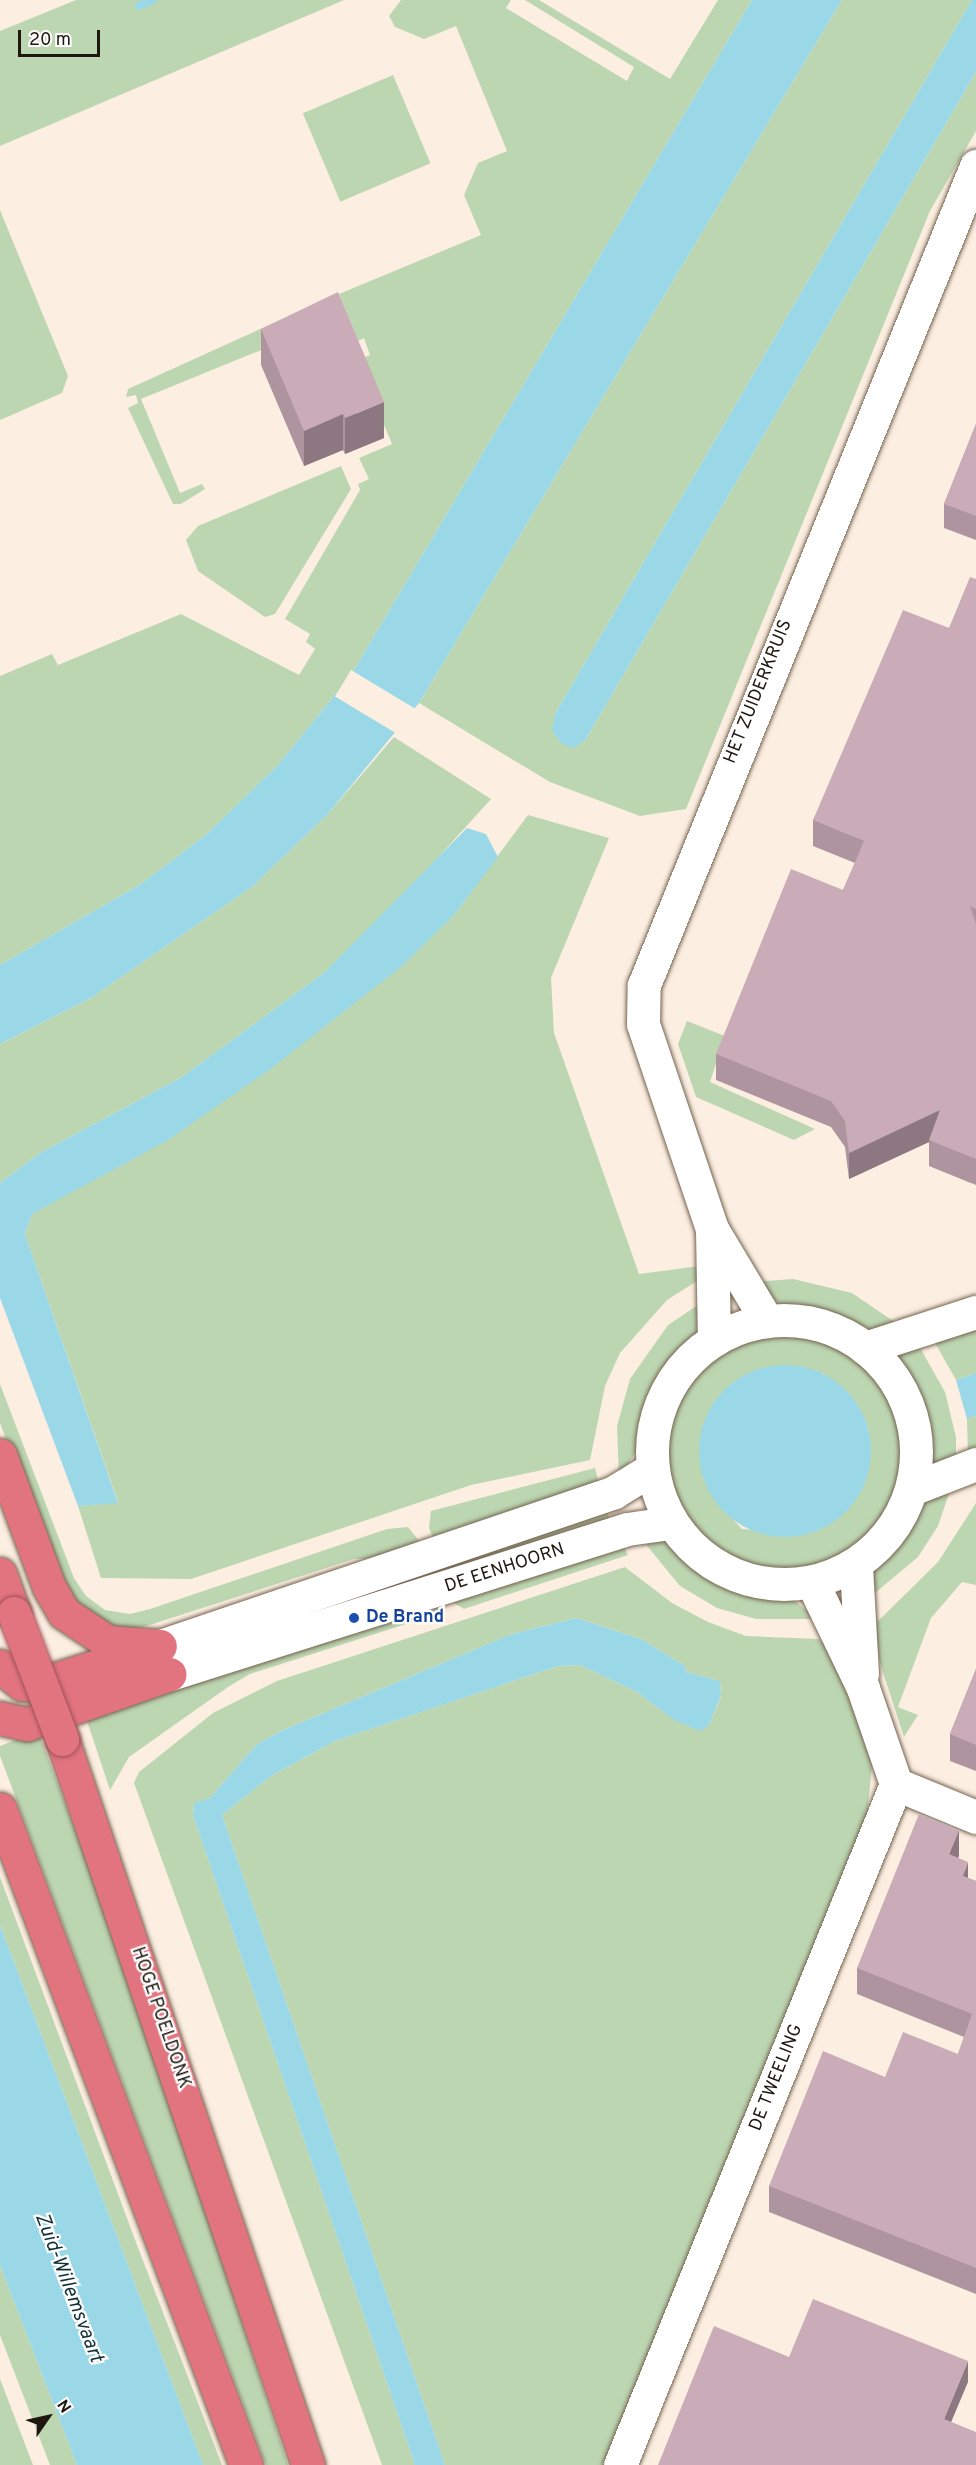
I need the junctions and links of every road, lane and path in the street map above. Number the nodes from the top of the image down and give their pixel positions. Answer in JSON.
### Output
{"nodes":[{"id":1,"x":976,"y":166,"type":"edge"},
{"id":2,"x":712,"y":1229,"type":"junction"},
{"id":3,"x":976,"y":1312,"type":"edge"},
{"id":4,"x":766,"y":1321,"type":"junction"},
{"id":5,"x":714,"y":1340,"type":"junction"},
{"id":6,"x":865,"y":1348,"type":"junction"},
{"id":7,"x":0,"y":1455,"type":"edge"},
{"id":8,"x":976,"y":1464,"type":"edge"},
{"id":9,"x":650,"y":1470,"type":"junction"},
{"id":10,"x":912,"y":1489,"type":"junction"},
{"id":11,"x":669,"y":1523,"type":"junction"},
{"id":12,"x":856,"y":1566,"type":"junction"},
{"id":13,"x":0,"y":1574,"type":"edge"},
{"id":14,"x":812,"y":1582,"type":"junction"},
{"id":15,"x":165,"y":1660,"type":"junction"},
{"id":16,"x":0,"y":1666,"type":"edge"},
{"id":17,"x":863,"y":1688,"type":"junction"},
{"id":18,"x":0,"y":1718,"type":"edge"},
{"id":19,"x":896,"y":1784,"type":"junction"},
{"id":20,"x":0,"y":1809,"type":"edge"},
{"id":21,"x":976,"y":1817,"type":"edge"},
{"id":22,"x":246,"y":2465,"type":"edge"},
{"id":23,"x":308,"y":2465,"type":"edge"},
{"id":24,"x":620,"y":2465,"type":"edge"}],
"edges":[{"from":1,"to":2,"type":"street","name":"HET ZUIDERKRUIS"},
{"from":2,"to":4,"type":"street","name":"HET ZUIDERKRUIS"},
{"from":2,"to":5,"type":"street","name":"HET ZUIDERKRUIS"},
{"from":3,"to":6,"type":"street"},
{"from":4,"to":5,"type":"street"},
{"from":4,"to":6,"type":"street"},
{"from":5,"to":9,"type":"street"},
{"from":6,"to":10,"type":"street"},
{"from":7,"to":15,"type":"highway"},
{"from":8,"to":10,"type":"street"},
{"from":9,"to":11,"type":"street"},
{"from":9,"to":15,"type":"street","name":"DE EENHOORN"},
{"from":10,"to":12,"type":"street"},
{"from":11,"to":14,"type":"street"},
{"from":11,"to":15,"type":"street","name":"DE EENHOORN"},
{"from":12,"to":14,"type":"street"},
{"from":12,"to":17,"type":"street"},
{"from":13,"to":23,"type":"highway","name":"HOGE POELDONK","bridge":true},
{"from":14,"to":17,"type":"street"},
{"from":15,"to":16,"type":"highway"},
{"from":15,"to":18,"type":"highway"},
{"from":17,"to":19,"type":"street"},
{"from":19,"to":21,"type":"street"},
{"from":19,"to":24,"type":"street","name":"DE TWEELING"},
{"from":20,"to":22,"type":"highway"}]}
